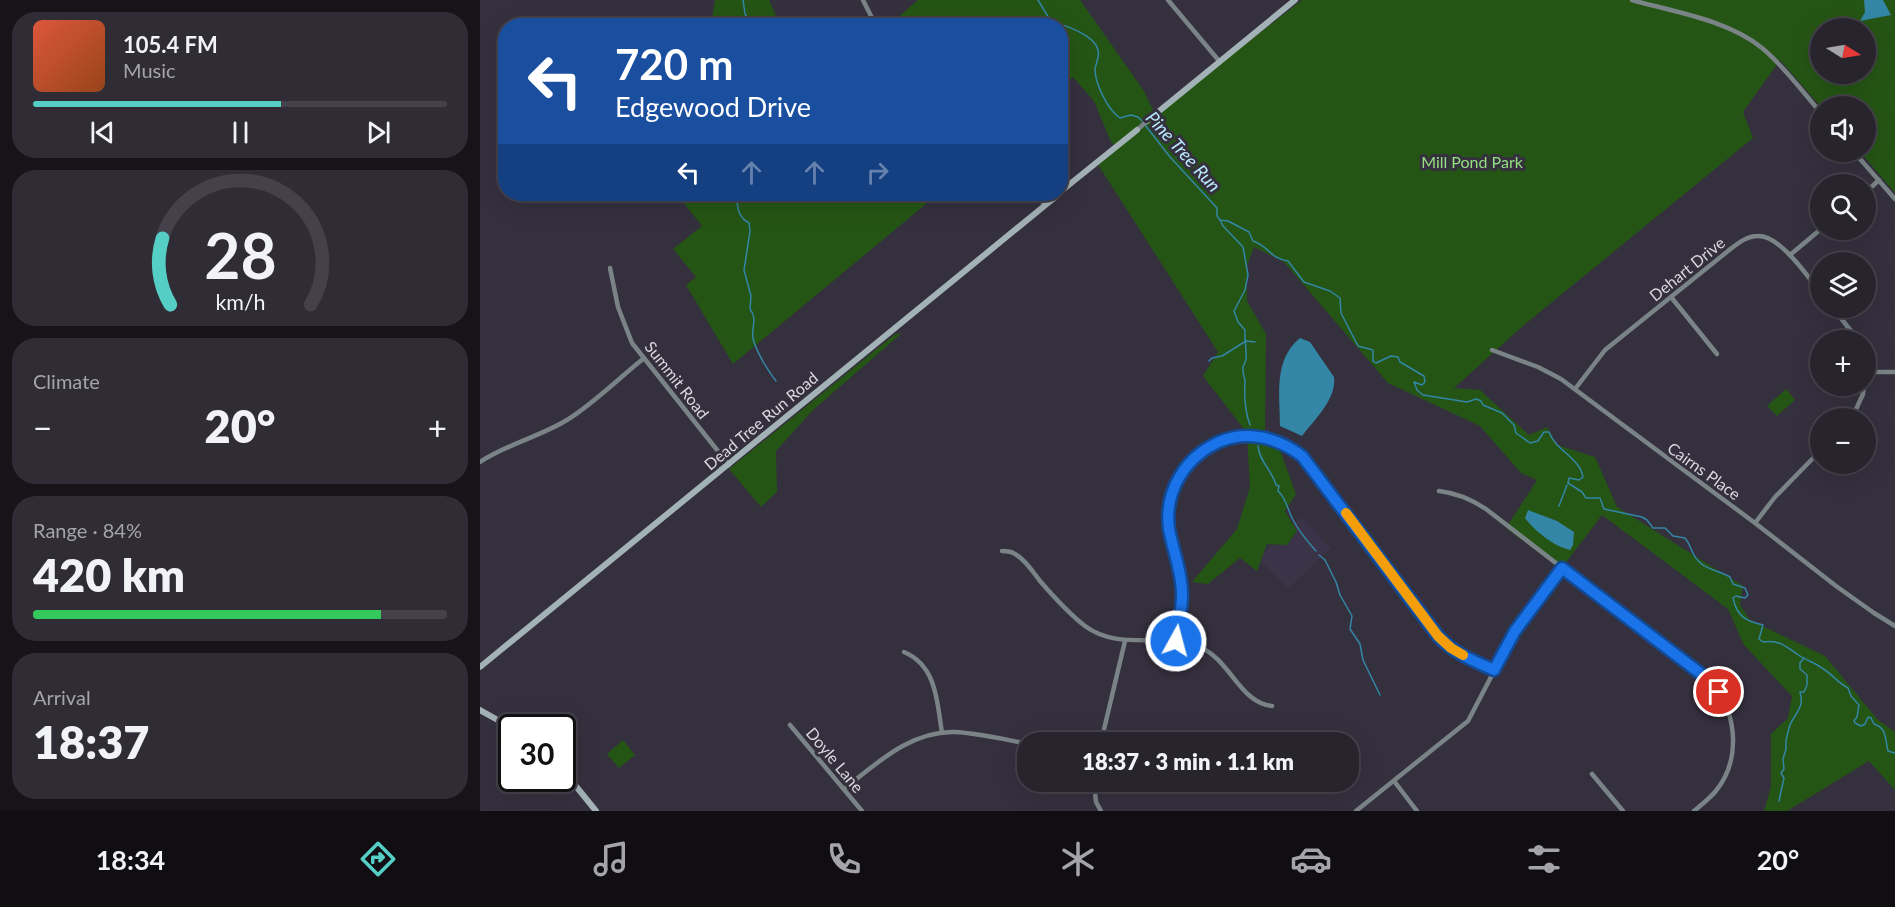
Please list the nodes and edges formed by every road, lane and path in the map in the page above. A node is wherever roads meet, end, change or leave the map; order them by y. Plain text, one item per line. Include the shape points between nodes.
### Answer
1 (863, 0) edge
2 (1168, 0) edge
3 (1295, 0) edge
4 (1632, 0) edge
5 (872, 18) edge
6 (1220, 62) junction
7 (1810, 101) edge
8 (1147, 121) joint
9 (1137, 130) joint
10 (1863, 162) edge
11 (1879, 180) junction
12 (1876, 183) edge
13 (1068, 186) edge
14 (1895, 199) edge
15 (1042, 201) edge
16 (1050, 201) edge
17 (1045, 205) junction
18 (1810, 238) edge
19 (1790, 255) junction
20 (610, 268) dead end
21 (1810, 280) edge
22 (1671, 297) junction
23 (1841, 318) edge
24 (1850, 330) edge
25 (1492, 350) dead end
26 (1717, 354) dead end
27 (643, 358) junction
28 (1876, 372) edge
29 (1895, 372) edge
30 (1575, 389) junction
31 (1810, 461) edge
32 (480, 462) edge
33 (729, 465) junction
34 (1439, 491) dead end
35 (1755, 523) junction
36 (1002, 551) dead end
37 (1562, 568) junction
38 (1895, 626) edge
39 (1125, 641) junction
40 (1176, 641) junction
41 (904, 652) dead end
42 (480, 668) edge
43 (1494, 670) junction
44 (1272, 706) dead end
45 (480, 710) edge
46 (498, 720) edge
47 (790, 725) dead end
48 (1103, 732) edge
49 (942, 733) junction
50 (1017, 742) edge
51 (1592, 774) dead end
52 (1394, 781) junction
53 (576, 786) edge
54 (844, 789) junction
55 (1095, 792) edge
56 (596, 811) edge
57 (862, 811) edge
58 (1101, 811) edge
59 (1356, 811) edge
60 (1417, 811) edge
61 (1623, 811) edge
62 (1694, 811) edge

1 - 5 street
2 - 6 street
3 - 6 street, Dead Tree Run Road
4 - 7 street via 1742,34 1769,54
6 - 8 street, Dead Tree Run Road
8 - 9 street, Dead Tree Run Road
9 - 13 street, Dead Tree Run Road
10 - 11 street
11 - 12 street
11 - 14 street
15 - 17 street
16 - 17 street, Dead Tree Run Road
17 - 33 street, Dead Tree Run Road
18 - 19 street
19 - 21 street, Dehart Drive
19 - 22 street, Dehart Drive via 1762,236 1746,238
20 - 27 street, Summit Road via 627,332
22 - 26 street
22 - 30 street, Dehart Drive via 1605,350
23 - 24 street
25 - 30 street, Cairns Place via 1546,370
27 - 32 street via 569,418
27 - 33 street, Summit Road
28 - 29 street
30 - 35 street, Cairns Place
31 - 35 street
33 - 42 street, Dead Tree Run Road
34 - 37 street via 1473,500
35 - 38 street, Cairns Place
36 - 39 street via 1020,556 1050,593 1085,626
37 - 43 street via 1515,631
37 - 62 street via 1709,680 1724,698 1733,734 1732,753 1715,792
39 - 40 street
39 - 48 street
40 - 43 street via 1182,594 1169,527 1175,486 1189,462 1202,450 1230,438 1249,436 1278,441 1302,456 1443,642
40 - 44 street via 1210,653 1252,699
41 - 49 street via 919,662 932,680
43 - 52 street via 1468,721
45 - 46 street
47 - 54 street, Doyle Lane
49 - 50 street
49 - 54 street via 899,748
51 - 61 street
52 - 59 street
52 - 60 street
53 - 56 street
54 - 57 street, Doyle Lane
55 - 58 street

